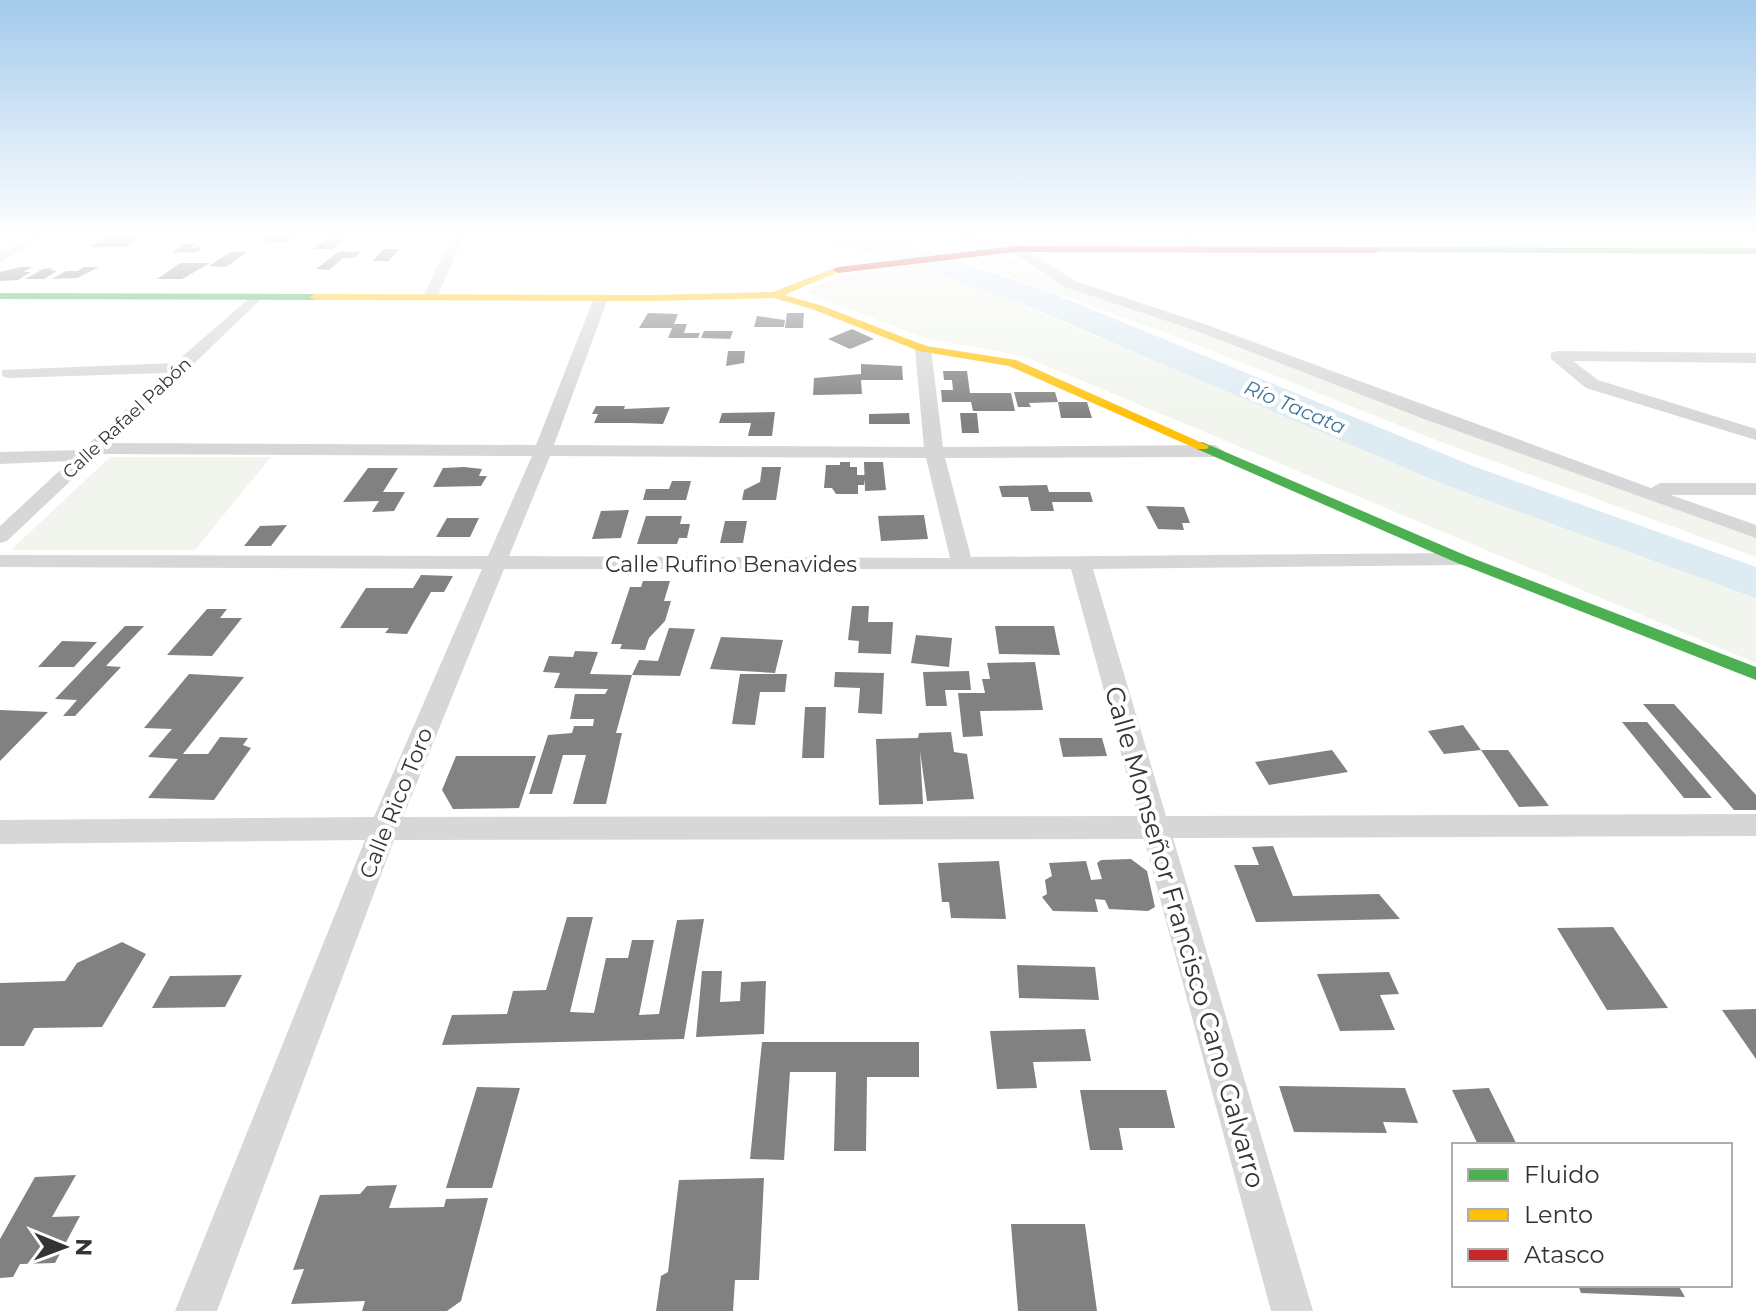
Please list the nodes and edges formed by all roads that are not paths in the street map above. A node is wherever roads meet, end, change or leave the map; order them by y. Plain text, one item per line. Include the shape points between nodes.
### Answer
1 (150, 297) edge
2 (398, 297) edge
3 (461, 297) edge
4 (648, 297) edge
5 (782, 297) edge
6 (1110, 297) edge
7 (254, 298) junction
8 (601, 298) junction
9 (923, 349) junction
10 (1756, 358) edge
11 (180, 368) junction
12 (8, 373) dead end
13 (1756, 435) edge
14 (543, 451) junction
15 (1215, 451) junction
16 (92, 452) junction
17 (934, 453) junction
18 (0, 458) edge
19 (1642, 489) junction
20 (1756, 489) edge
21 (1756, 532) edge
22 (0, 537) edge
23 (1461, 559) junction
24 (0, 561) edge
25 (1080, 562) junction
26 (496, 564) junction
27 (962, 564) junction
28 (1756, 674) edge
29 (1756, 825) edge
30 (384, 828) junction
31 (1153, 829) junction
32 (0, 832) edge
33 (196, 1311) edge
34 (1292, 1311) edge

1 - 7 street
2 - 7 street
3 - 8 street
4 - 8 street
5 - 9 street
6 - 19 street
7 - 11 street, Calle Rafael Pabón
8 - 14 street, Calle Rico Toro
9 - 15 street via 1012,363
9 - 17 street
10 - 13 street via 1557,356 1592,384
11 - 12 street
11 - 16 street, Calle Rafael Pabón
14 - 16 street
14 - 17 street
14 - 26 street, Calle Rico Toro
15 - 17 street
15 - 23 street
16 - 18 street
16 - 22 street, Calle Rafael Pabón
17 - 27 street
19 - 20 street
19 - 21 street
23 - 25 street, Calle Rufino Benavides
23 - 28 street
24 - 26 street, Calle Rufino Benavides
25 - 27 street, Calle Rufino Benavides
25 - 31 street, Calle Monseñor Francisco Cano Galvarro
26 - 27 street, Calle Rufino Benavides
26 - 30 street, Calle Rico Toro
29 - 31 street
30 - 31 street
30 - 32 street
30 - 33 street, Calle Rico Toro
31 - 34 street, Calle Monseñor Francisco Cano Galvarro

